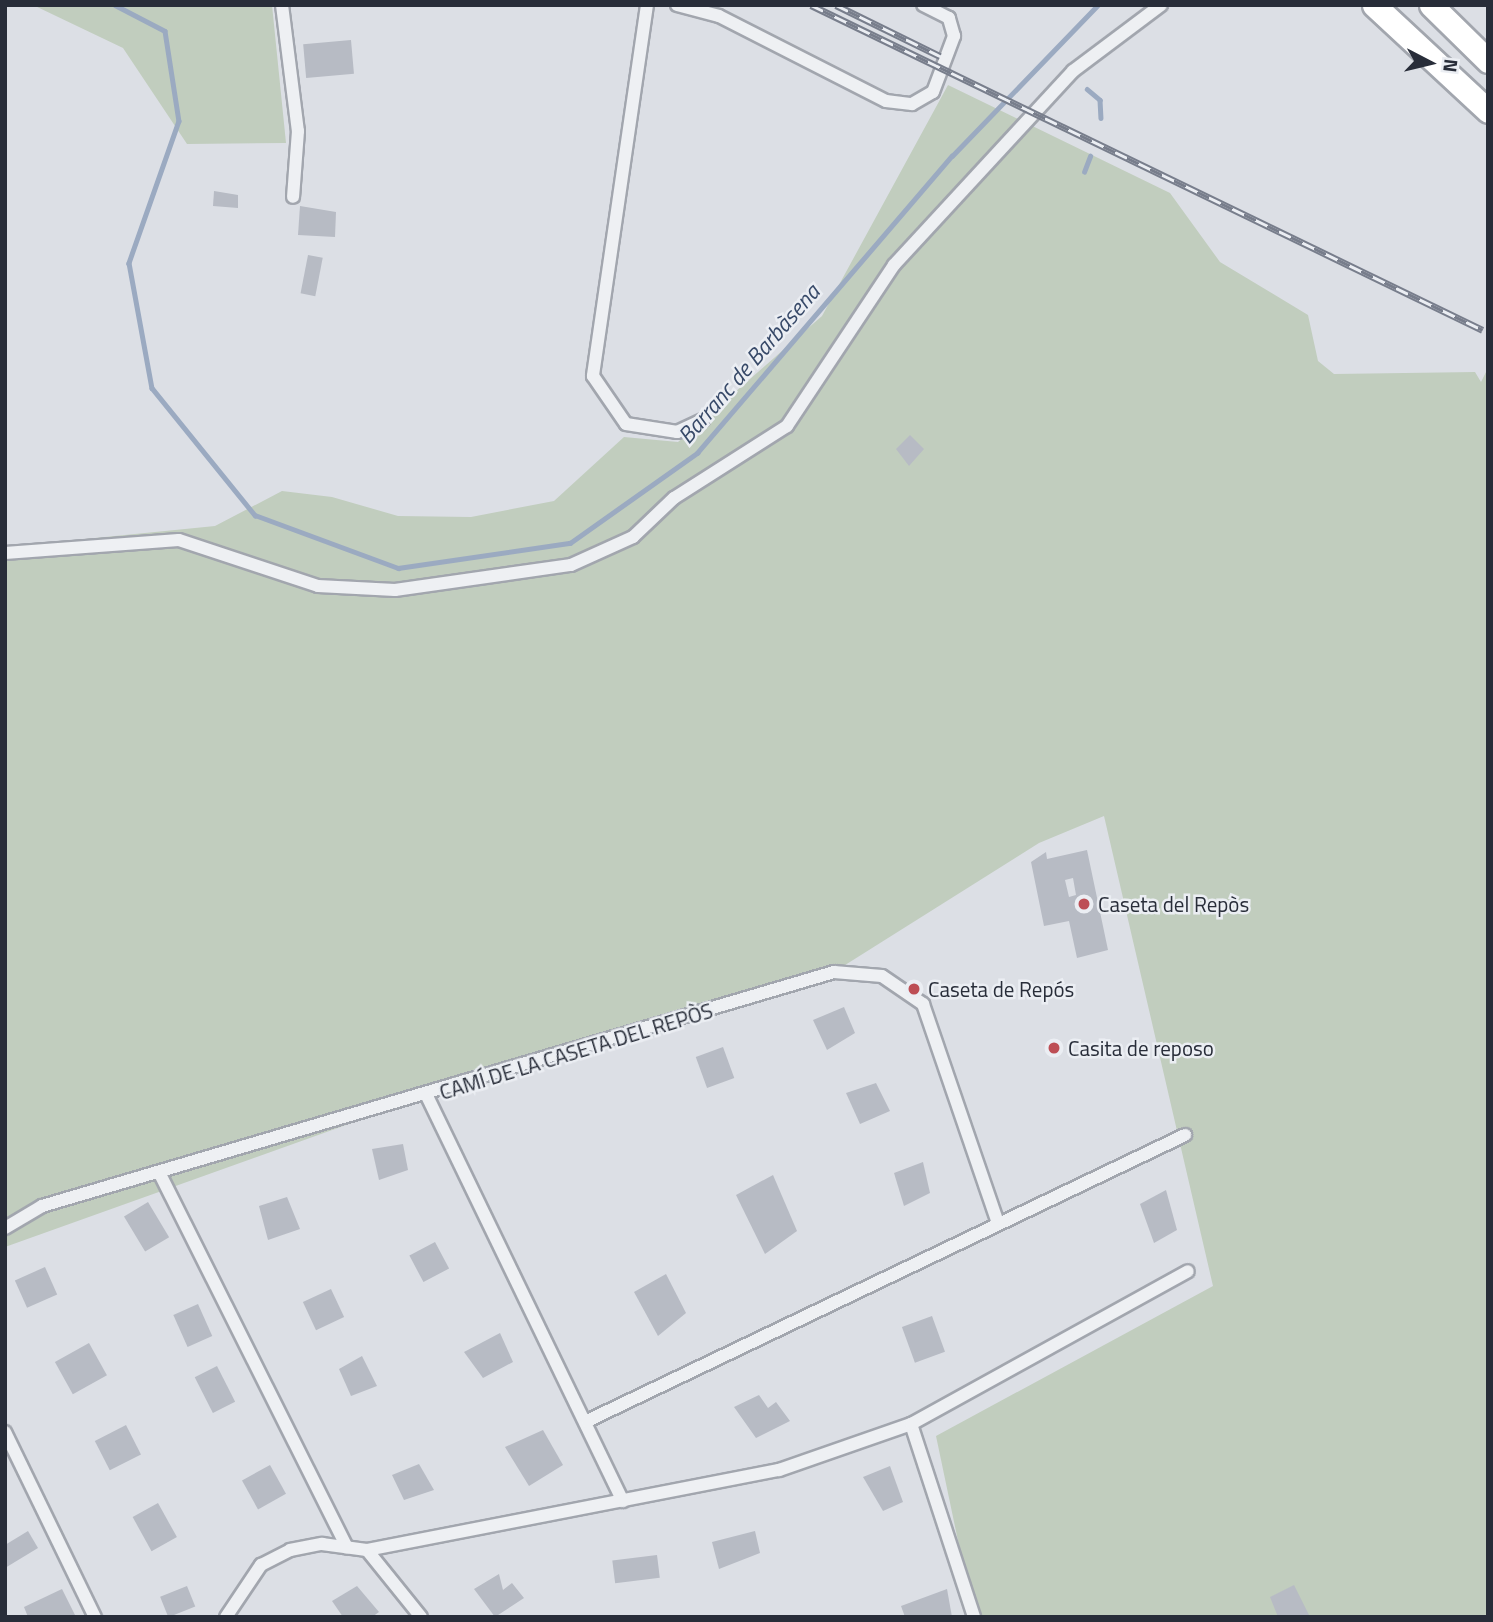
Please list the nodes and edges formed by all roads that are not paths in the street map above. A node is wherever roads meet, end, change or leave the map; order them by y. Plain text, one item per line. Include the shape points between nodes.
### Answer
1 (282, 5) edge
2 (647, 5) edge
3 (677, 5) edge
4 (923, 5) edge
5 (1161, 5) edge
6 (1374, 5) edge
7 (1431, 5) edge
8 (1488, 61) edge
9 (1488, 111) edge
10 (293, 197) dead end
11 (703, 420) dead end
12 (5, 553) edge
13 (427, 1096) junction
14 (1185, 1135) dead end
15 (159, 1172) junction
16 (998, 1223) junction
17 (5, 1228) edge
18 (1188, 1271) dead end
19 (587, 1421) junction
20 (911, 1424) junction
21 (5, 1432) edge
22 (623, 1501) junction
23 (347, 1548) junction
24 (367, 1550) junction
25 (94, 1617) edge
26 (226, 1617) edge
27 (421, 1617) edge
28 (974, 1617) edge

1 - 10 street via 298,131
2 - 11 street via 593,376 626,424 677,432
3 - 4 street via 719,16 886,101 912,104 933,92 954,36 949,18
5 - 12 street via 1073,71 894,265 787,426 674,498 633,537 571,565 395,590 318,586 179,540
6 - 9 highway
7 - 8 highway
13 - 15 street, CAMÍ DE LA CASETA DEL REPÒS
13 - 16 street, CAMÍ DE LA CASETA DEL REPÒS via 834,972 882,976 923,1004
13 - 19 street
14 - 16 street
15 - 17 street, CAMÍ DE LA CASETA DEL REPÒS via 42,1206
15 - 23 street
16 - 19 street
18 - 20 street
19 - 22 street
20 - 22 street via 779,1470
20 - 28 street
21 - 25 street
22 - 24 street
23 - 24 street
23 - 26 street via 322,1544 290,1550 261,1565
24 - 27 street

